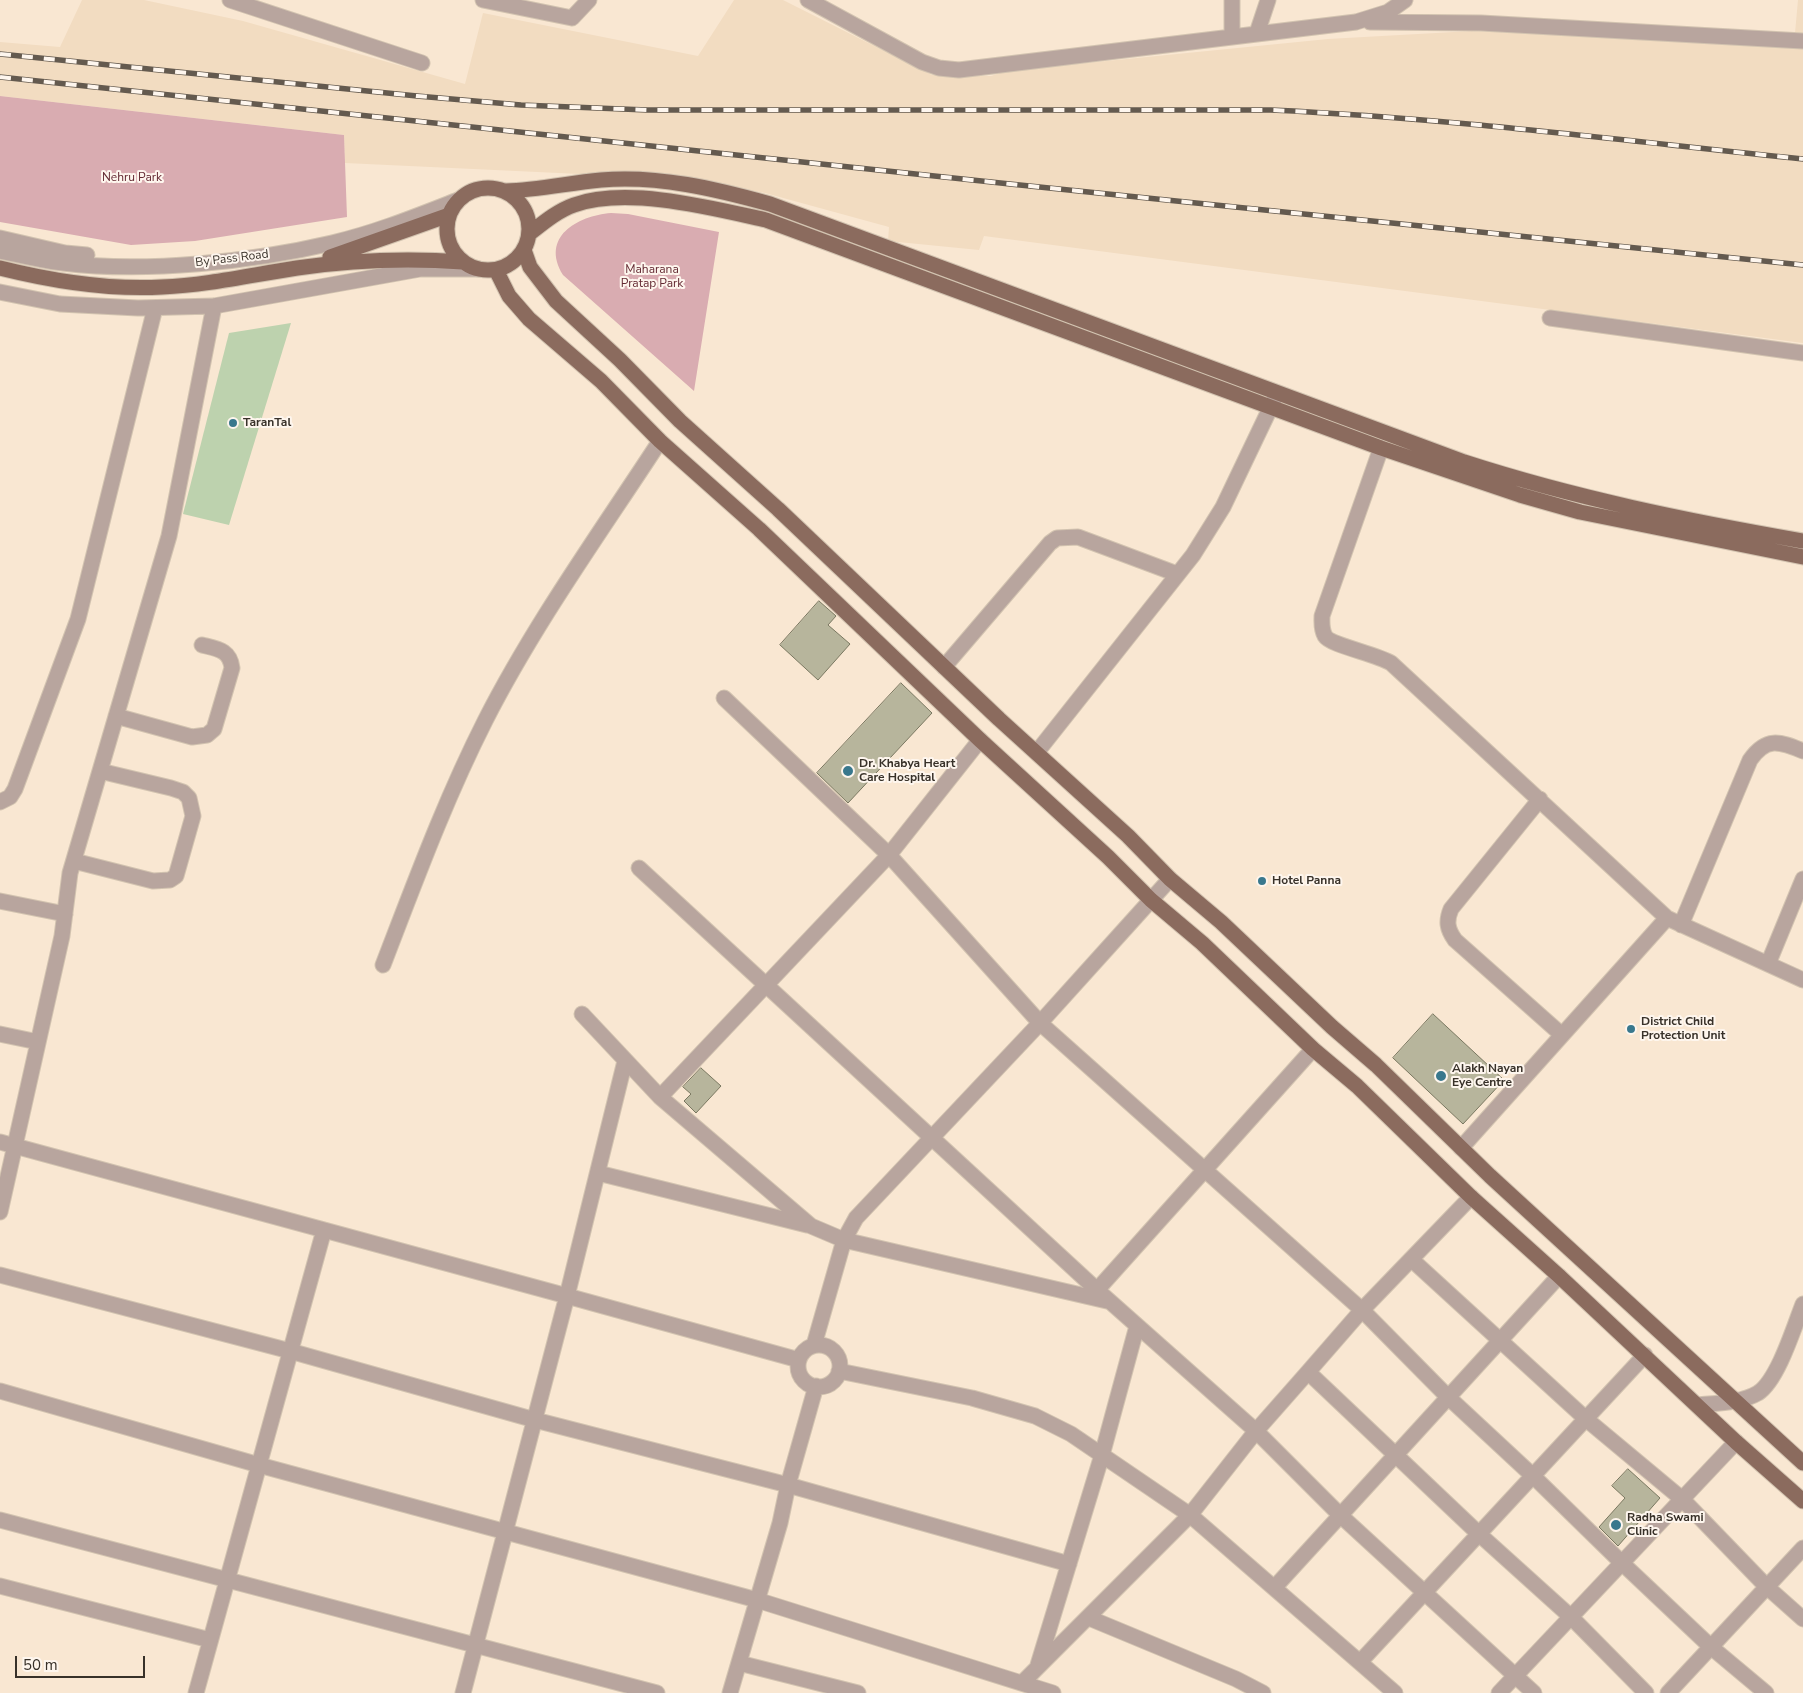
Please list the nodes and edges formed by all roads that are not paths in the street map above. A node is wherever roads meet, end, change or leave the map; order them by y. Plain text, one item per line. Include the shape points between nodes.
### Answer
1 (230, 0) edge
2 (483, 0) edge
3 (589, 0) edge
4 (808, 0) edge
5 (1232, 0) edge
6 (1268, 0) edge
7 (1405, 0) edge
8 (1356, 22) junction
9 (1257, 33) junction
10 (1232, 36) junction
11 (1803, 41) edge
12 (422, 63) dead end
13 (506, 191) junction
14 (458, 200) junction
15 (449, 215) junction
16 (529, 234) junction
17 (0, 238) edge
18 (0, 250) edge
19 (524, 250) junction
20 (463, 262) junction
21 (209, 263) junction
22 (0, 268) edge
23 (295, 268) junction
24 (478, 269) junction
25 (496, 270) junction
26 (0, 292) edge
27 (214, 306) junction
28 (156, 308) junction
29 (1550, 318) dead end
30 (1803, 353) edge
31 (1274, 399) junction
32 (660, 441) junction
33 (1381, 448) junction
34 (1803, 541) edge
35 (1803, 557) edge
36 (1177, 574) junction
37 (202, 645) dead end
38 (944, 667) junction
39 (724, 698) dead end
40 (116, 716) junction
41 (980, 740) junction
42 (1803, 751) edge
43 (1037, 752) junction
44 (100, 771) junction
45 (1540, 800) junction
46 (0, 802) edge
47 (889, 855) junction
48 (74, 861) junction
49 (639, 868) dead end
50 (1170, 879) junction
51 (1803, 879) edge
52 (1151, 900) junction
53 (0, 901) edge
54 (65, 914) junction
55 (1667, 918) junction
56 (1682, 925) junction
57 (1768, 964) junction
58 (383, 965) dead end
59 (1803, 980) edge
60 (765, 986) junction
61 (582, 1014) dead end
62 (1040, 1023) junction
63 (0, 1034) edge
64 (1562, 1035) junction
65 (38, 1042) junction
66 (1313, 1049) junction
67 (625, 1061) junction
68 (660, 1097) junction
69 (933, 1138) junction
70 (0, 1142) edge
71 (15, 1145) junction
72 (1461, 1148) junction
73 (1204, 1168) junction
74 (598, 1173) junction
75 (1471, 1197) junction
76 (0, 1212) edge
77 (811, 1226) junction
78 (324, 1230) junction
79 (844, 1240) junction
80 (1412, 1259) junction
81 (0, 1275) edge
82 (1559, 1276) junction
83 (1096, 1290) junction
84 (567, 1296) junction
85 (1110, 1302) junction
86 (1803, 1304) edge
87 (1362, 1310) junction
88 (1137, 1326) junction
89 (1500, 1340) junction
90 (814, 1345) junction
91 (290, 1351) junction
92 (1644, 1355) junction
93 (799, 1360) junction
94 (839, 1371) junction
95 (1308, 1372) junction
96 (816, 1386) junction
97 (0, 1391) edge
98 (1448, 1397) junction
99 (1734, 1400) junction
100 (1698, 1405) junction
101 (1586, 1419) junction
102 (535, 1420) junction
103 (1256, 1431) junction
104 (1736, 1442) junction
105 (1396, 1454) junction
106 (1102, 1455) junction
107 (1803, 1463) edge
108 (259, 1465) junction
109 (1533, 1476) junction
110 (788, 1484) junction
111 (1682, 1499) junction
112 (1803, 1501) edge
113 (1190, 1515) junction
114 (1340, 1515) junction
115 (0, 1520) edge
116 (505, 1533) junction
117 (1479, 1534) junction
118 (1803, 1548) edge
119 (1622, 1563) junction
120 (1069, 1564) junction
121 (227, 1579) junction
122 (0, 1586) edge
123 (1767, 1587) junction
124 (1274, 1588) junction
125 (1425, 1592) junction
126 (757, 1600) junction
127 (1571, 1617) junction
128 (1089, 1618) junction
129 (1803, 1620) edge
130 (210, 1640) junction
131 (476, 1646) junction
132 (1711, 1646) junction
133 (1360, 1662) junction
134 (739, 1663) junction
135 (1037, 1668) junction
136 (1515, 1676) junction
137 (1023, 1682) junction
138 (199, 1692) edge
139 (463, 1693) edge
140 (656, 1693) edge
141 (730, 1693) edge
142 (858, 1693) edge
143 (1053, 1693) edge
144 (1263, 1693) edge
145 (1395, 1693) edge
146 (1499, 1693) edge
147 (1534, 1693) edge
148 (1646, 1693) edge
149 (1668, 1693) edge
150 (1766, 1693) edge

1 - 12 street
2 - 3 street via 572,18
4 - 10 street via 922,62 939,68 967,69
5 - 10 street
6 - 9 street
7 - 8 street via 1388,12
8 - 9 street
8 - 11 street via 1481,23
9 - 10 street
13 - 14 main road via 489,187 472,191
13 - 16 main road via 520,202 528,217
13 - 31 main road via 602,180 681,184 733,194 779,207
14 - 15 main road
14 - 21 street, By Pass Road via 333,243
15 - 20 main road via 447,232 452,249
15 - 23 main road
16 - 19 main road
16 - 31 main road via 566,209 600,198 676,202 766,220
17 - 21 street via 65,253
18 - 21 street, By Pass Road via 63,263 132,266
19 - 25 main road via 512,263
19 - 38 main road via 530,266 556,301
20 - 23 main road via 371,259
20 - 24 main road
22 - 23 main road via 63,281 160,288 207,284
24 - 25 main road
24 - 27 street via 420,269
25 - 32 main road via 509,296 529,319 601,381
26 - 28 street via 60,304
27 - 28 street
27 - 40 street via 169,536
28 - 46 street via 78,619 15,789 10,797
29 - 30 street
31 - 33 main road
31 - 34 main road via 1524,482 1677,518
31 - 36 street via 1223,507
32 - 41 main road via 759,529
32 - 58 street via 548,611 486,718 446,800
33 - 35 main road via 1580,512
33 - 45 street via 1322,616 1324,635 1336,644 1380,656 1391,663
36 - 38 street via 1078,537 1057,538
36 - 43 street
37 - 40 street via 227,653 232,668 214,729 208,735 192,737
38 - 43 main road
39 - 47 street
40 - 44 street
41 - 47 street
41 - 52 main road
42 - 56 street via 1774,742 1757,750 1750,760
43 - 50 main road
44 - 48 street
44 - 48 street via 170,788 190,798 193,816 176,876 170,880 154,881
45 - 55 street
45 - 64 street via 1451,908 1447,918 1455,940
47 - 60 street
47 - 62 street
48 - 54 street
49 - 60 street
50 - 52 street
50 - 72 main road via 1376,1065
51 - 57 street
52 - 62 street
52 - 66 main road via 1202,943
53 - 54 street
54 - 65 street
55 - 56 street
55 - 64 street
56 - 57 street
57 - 59 street
60 - 68 street
60 - 69 street
61 - 67 street
62 - 69 street
62 - 73 street
63 - 65 street
64 - 72 street
65 - 71 street
66 - 73 street
66 - 75 main road via 1357,1086
67 - 68 street
67 - 74 street
68 - 77 street
69 - 79 street via 856,1218
69 - 83 street
70 - 71 street
71 - 76 street
71 - 78 street
72 - 99 main road
73 - 83 street
73 - 87 street
74 - 77 street
74 - 84 street
75 - 80 street
75 - 82 main road
77 - 79 street
78 - 84 street
78 - 91 street
79 - 85 street
79 - 90 street
80 - 87 street
80 - 89 street
81 - 91 street
82 - 89 street
82 - 92 main road
83 - 85 street
84 - 93 street
84 - 102 street
85 - 88 street
86 - 99 street via 1765,1388
87 - 95 street
87 - 98 street
88 - 103 street
88 - 106 street
89 - 98 street
89 - 101 street
90 - 93 street via 807,1348
90 - 94 street via 834,1351
91 - 102 street
91 - 108 street
92 - 100 main road
92 - 101 street
93 - 96 street via 798,1367 804,1380
94 - 96 street via 830,1383
94 - 106 street via 972,1398 1035,1416 1071,1434
95 - 103 street
95 - 105 street
96 - 110 street
97 - 108 street
98 - 105 street
98 - 109 street
99 - 100 street
99 - 107 main road
100 - 104 main road
101 - 109 street
101 - 111 street
102 - 110 street
102 - 116 street
103 - 113 street
103 - 114 street
104 - 111 street
104 - 112 main road
105 - 114 street
105 - 117 street
106 - 113 street
106 - 120 street
108 - 116 street
108 - 121 street
109 - 117 street
109 - 119 street
110 - 120 street
110 - 126 street
111 - 119 street
111 - 123 street
113 - 124 street
113 - 128 street
114 - 124 street
114 - 125 street
115 - 121 street
116 - 126 street
116 - 131 street
117 - 125 street
117 - 127 street
118 - 123 street
119 - 127 street
119 - 132 street
120 - 135 street
121 - 130 street
121 - 131 street
122 - 130 street
123 - 129 street
123 - 132 street
124 - 133 street
125 - 133 street
125 - 136 street
126 - 134 street
126 - 137 street
127 - 136 street
127 - 148 street
128 - 135 street
128 - 144 street
130 - 138 street
131 - 139 street
131 - 140 street
132 - 149 street
132 - 150 street
133 - 145 street
134 - 141 street
134 - 142 street
135 - 137 street
136 - 146 street
136 - 147 street
137 - 143 street

